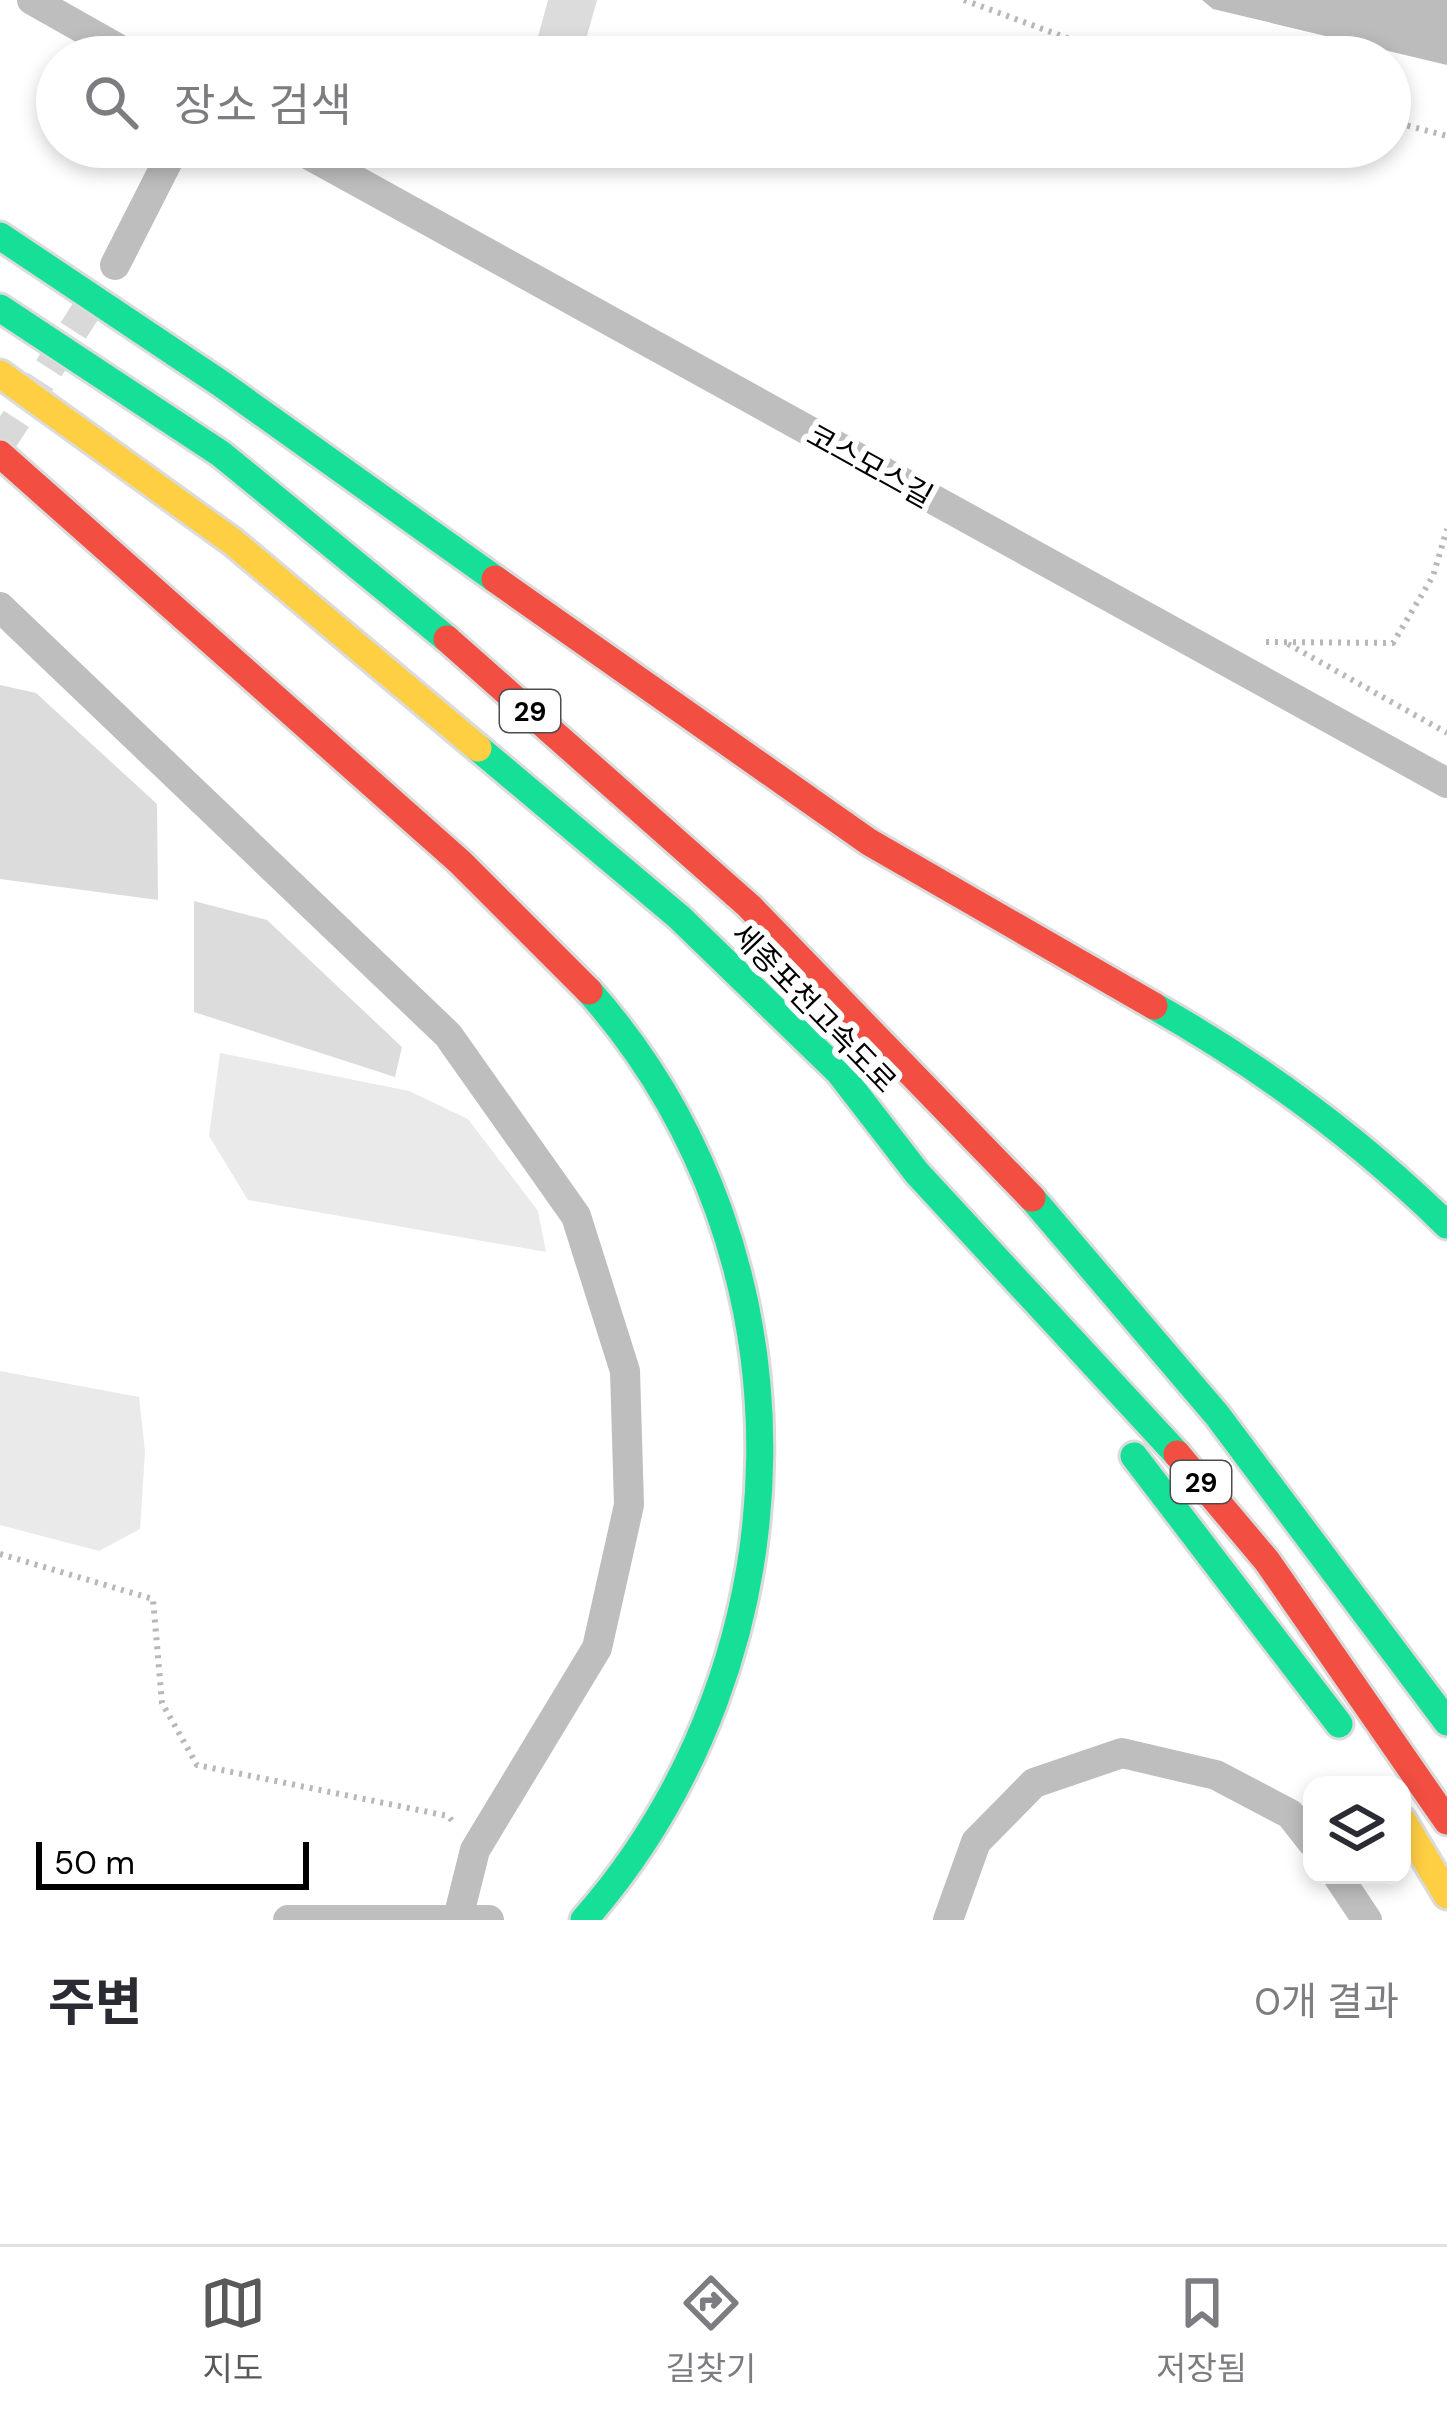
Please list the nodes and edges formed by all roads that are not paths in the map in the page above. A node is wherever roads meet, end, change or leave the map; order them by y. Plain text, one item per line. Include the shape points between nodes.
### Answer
1 (32, 0) edge
2 (96, 36) edge
3 (164, 168) edge
4 (333, 168) edge
5 (0, 236) edge
6 (115, 266) tunnel mouth
7 (0, 308) edge
8 (0, 374) edge
9 (0, 454) edge
10 (0, 607) edge
11 (1447, 783) edge
12 (917, 1173) junction
13 (1011, 1174) junction
14 (1447, 1226) edge
15 (1257, 1419) dead end
16 (1447, 1722) edge
17 (1362, 1754) dead end
18 (1447, 1820) edge
19 (1303, 1831) edge
20 (1411, 1835) edge
21 (1343, 1884) edge
22 (1447, 1894) edge
23 (474, 1919) edge
24 (288, 1920) edge
25 (584, 1920) edge
26 (948, 1920) edge
27 (1367, 1920) edge

1 - 2 street
3 - 6 street
4 - 11 street, 코스모스길
5 - 14 highway via 207,372 771,778 1268,1076 1376,1154
7 - 13 highway, 세종포천고속도로 / 29 via 221,454 479,665 749,906
8 - 12 highway, 세종포천고속도로 / 29 via 233,542 680,917 838,1072
9 - 25 highway via 562,963 634,1046 702,1168 727,1231 758,1366 757,1549 729,1672 701,1744 667,1810
10 - 23 street via 448,1035 576,1216 625,1371 629,1505 597,1648 475,1850
12 - 17 highway
12 - 18 highway, 세종포천고속도로 / 29 via 1169,1444 1267,1562
13 - 15 highway
13 - 16 highway, 세종포천고속도로 / 29 via 1217,1415
19 - 26 street via 1290,1814 1216,1774 1122,1754 1034,1784 976,1842
20 - 22 highway
21 - 27 street
23 - 24 street

